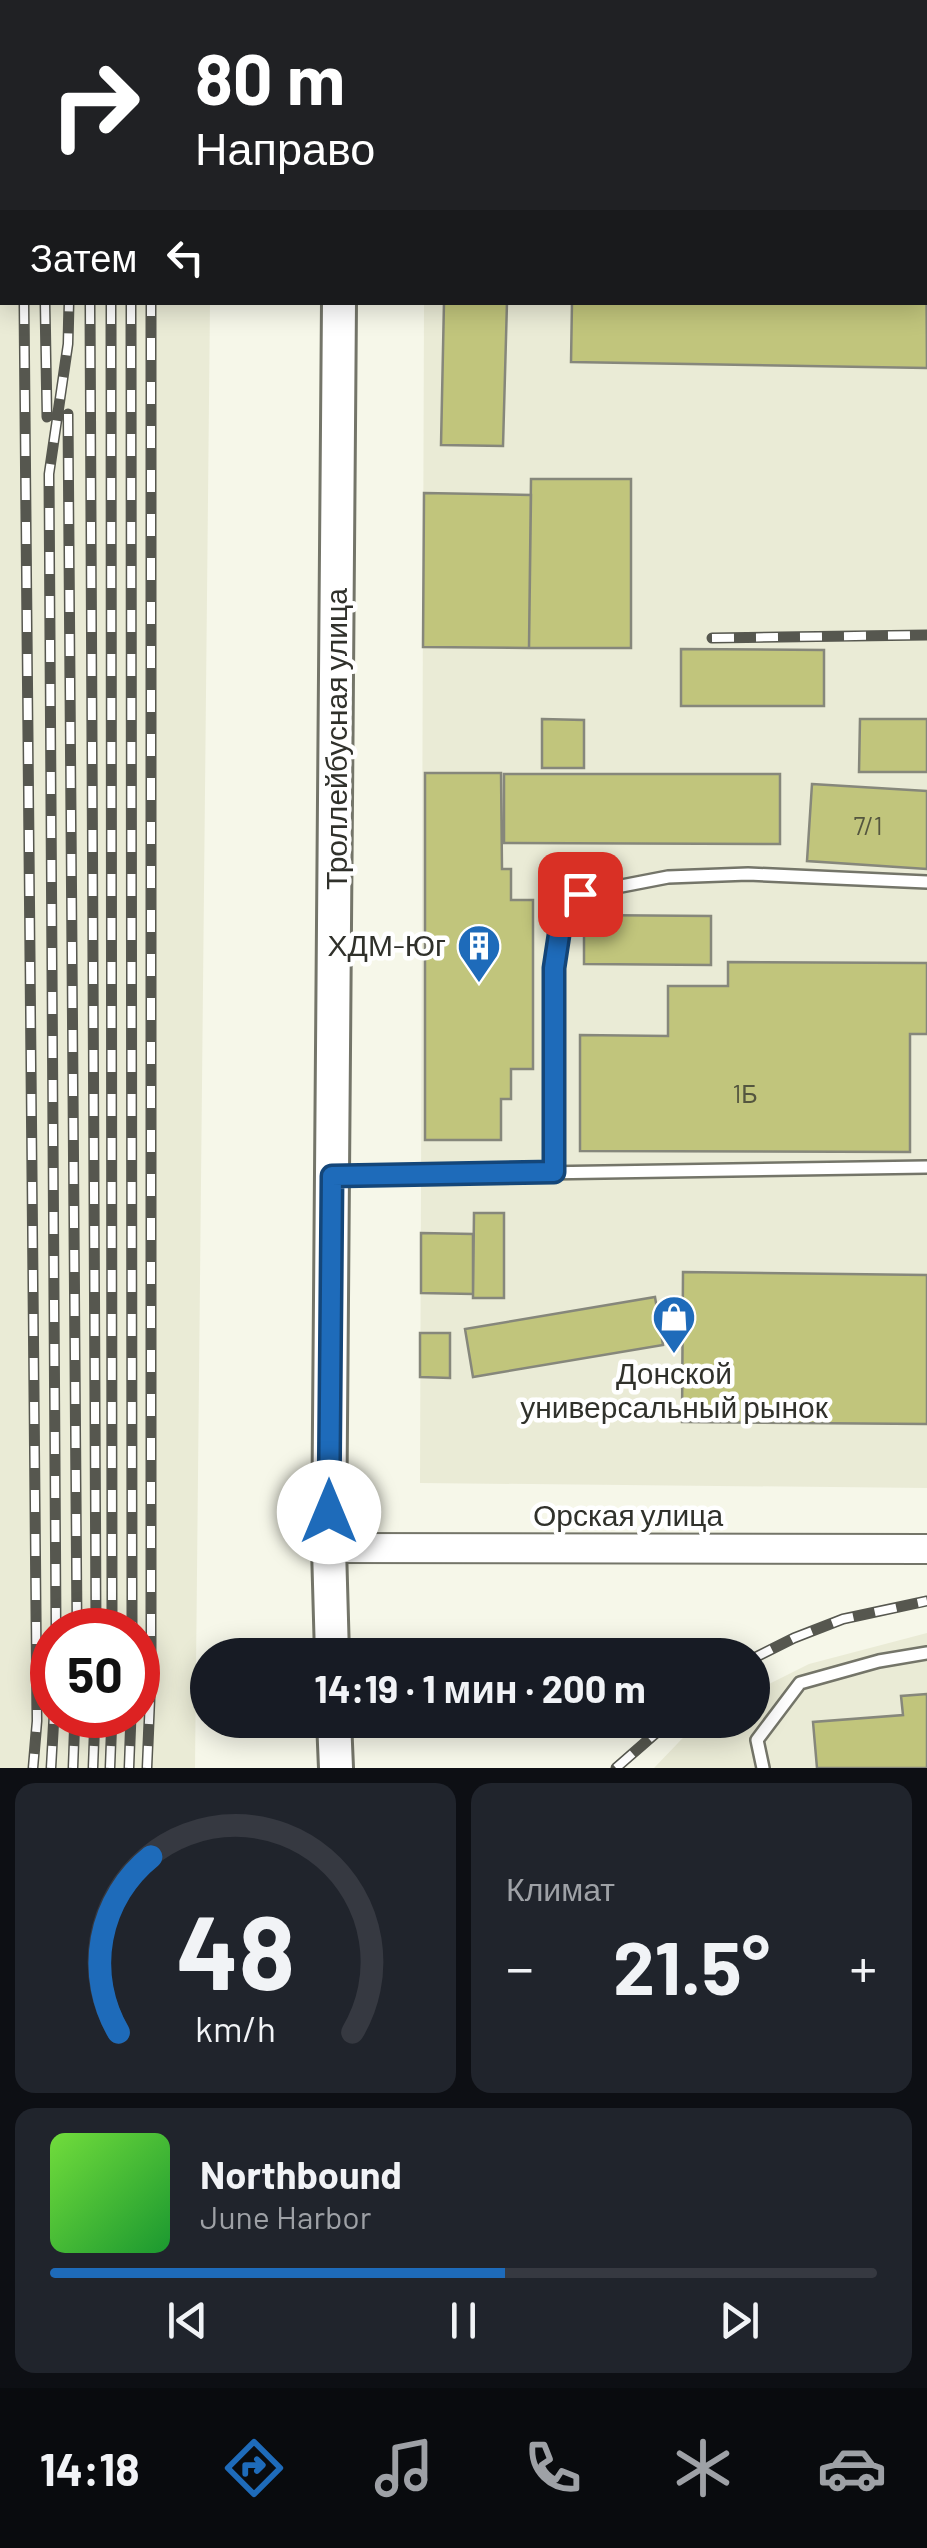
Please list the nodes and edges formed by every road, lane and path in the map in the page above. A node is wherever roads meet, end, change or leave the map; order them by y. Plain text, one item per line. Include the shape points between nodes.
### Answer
1 (338, 305) edge
2 (927, 882) edge
3 (927, 1167) edge
4 (554, 1172) junction
5 (332, 1176) junction
6 (329, 1548) junction
7 (927, 1548) edge
8 (332, 1638) edge
9 (927, 1654) edge
10 (335, 1738) edge
11 (336, 1768) edge
12 (763, 1768) edge

1 - 5 main road, Троллейбусная улица
2 - 4 lane via 748,874 668,877 580,894 562,915 554,968
3 - 4 lane
4 - 5 lane
5 - 6 main road, Троллейбусная улица
6 - 7 street, Орская улица
6 - 8 main road, Троллейбусная улица
9 - 12 lane via 800,1683 757,1740
10 - 11 main road

